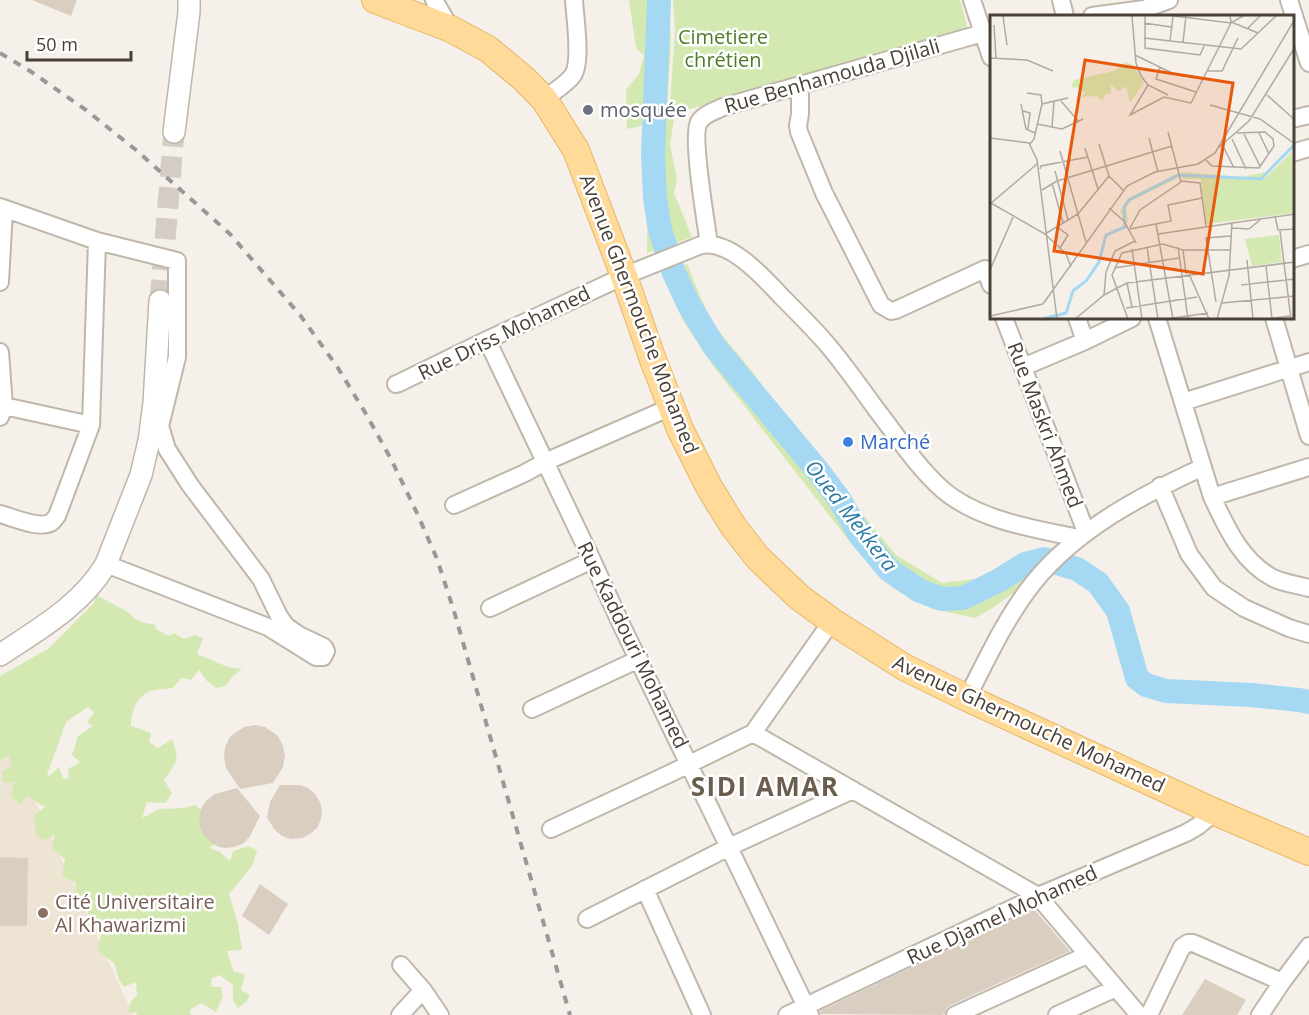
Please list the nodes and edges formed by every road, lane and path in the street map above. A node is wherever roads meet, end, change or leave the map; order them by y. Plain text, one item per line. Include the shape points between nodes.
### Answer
1 (189, 0) edge
2 (375, 0) edge
3 (434, 0) edge
4 (574, 0) edge
5 (972, 0) edge
6 (1061, 0) edge
7 (1169, 0) edge
8 (1289, 0) edge
9 (1144, 8) edge
10 (1065, 15) edge
11 (1098, 15) edge
12 (1294, 15) edge
13 (1294, 16) edge
14 (451, 29) junction
15 (983, 33) junction
16 (990, 54) edge
17 (1309, 63) edge
18 (800, 85) junction
19 (544, 99) junction
20 (1309, 115) edge
21 (1294, 120) edge
22 (174, 132) tunnel mouth
23 (1309, 148) edge
24 (1294, 153) edge
25 (2, 208) edge
26 (97, 241) junction
27 (705, 244) junction
28 (1309, 254) edge
29 (1294, 259) edge
30 (634, 272) junction
31 (0, 282) edge
32 (990, 282) edge
33 (160, 301) tunnel mouth
34 (1005, 320) edge
35 (1078, 320) edge
36 (1128, 320) edge
37 (1158, 320) edge
38 (1275, 320) edge
39 (487, 340) junction
40 (1085, 341) junction
41 (0, 352) edge
42 (1309, 362) edge
43 (1023, 367) junction
44 (1290, 368) junction
45 (396, 384) dead end
46 (1183, 402) junction
47 (671, 407) junction
48 (2, 412) edge
49 (91, 425) junction
50 (1309, 436) edge
51 (545, 462) junction
52 (1203, 467) junction
53 (1309, 467) edge
54 (1160, 486) junction
55 (1212, 497) junction
56 (454, 505) dead end
57 (0, 514) edge
58 (1077, 539) junction
59 (592, 560) junction
60 (106, 564) junction
61 (1309, 588) edge
62 (490, 608) dead end
63 (832, 621) junction
64 (1309, 634) edge
65 (0, 655) edge
66 (639, 659) junction
67 (967, 698) junction
68 (532, 709) dead end
69 (753, 733) junction
70 (690, 764) junction
71 (854, 790) junction
72 (1215, 812) junction
73 (551, 829) dead end
74 (729, 847) junction
75 (1309, 852) edge
76 (645, 889) junction
77 (1038, 896) junction
78 (586, 919) dead end
79 (1309, 946) edge
80 (1088, 955) junction
81 (401, 966) dead end
82 (1282, 982) junction
83 (1116, 988) junction
84 (423, 990) junction
85 (808, 1011) edge
86 (400, 1015) edge
87 (440, 1015) edge
88 (702, 1015) edge
89 (787, 1015) edge
90 (955, 1015) edge
91 (1057, 1015) edge
92 (1139, 1015) edge
93 (1149, 1015) edge
94 (1260, 1015) edge

1 - 22 street
2 - 14 main road, Avenue Ghermouche Mohamed
3 - 14 street
4 - 19 street via 576,69 572,78
5 - 15 street
6 - 10 street
7 - 9 street
8 - 12 street
9 - 11 street
13 - 17 street
14 - 19 main road, Avenue Ghermouche Mohamed via 488,50
15 - 16 street
15 - 18 street, Rue Benhamouda Djilali
18 - 27 street, Rue Benhamouda Djilali via 723,107 704,116 698,124
18 - 32 street via 799,132 824,193 881,305 896,310 985,269
19 - 30 main road, Avenue Ghermouche Mohamed via 576,150
20 - 21 street
23 - 24 street
25 - 26 street
25 - 31 street
26 - 49 street
26 - 60 street via 177,261 177,357 160,426 167,449 190,485 261,579 279,627
27 - 30 street, Rue Driss Mohamed
27 - 58 street via 733,253 761,275 827,344 919,465 943,490 968,507 994,517
28 - 29 street
30 - 39 street, Rue Driss Mohamed
30 - 47 main road, Avenue Ghermouche Mohamed via 653,360
33 - 60 street via 149,441 141,475
34 - 43 street, Rue Maskri Ahmed
35 - 40 street
36 - 40 street
37 - 46 street
38 - 44 street
39 - 45 street, Rue Driss Mohamed
39 - 51 street, Rue Kaddouri Mohamed
40 - 43 street
41 - 48 street
42 - 44 street
43 - 58 street, Rue Maskri Ahmed
44 - 46 street
44 - 50 street
46 - 52 street
47 - 51 street
47 - 63 main road, Avenue Ghermouche Mohamed via 709,487 733,526 758,558 799,597
48 - 49 street
49 - 57 street via 52,522 37,525
51 - 56 street
51 - 59 street, Rue Kaddouri Mohamed
52 - 54 street
52 - 55 street
53 - 55 street
54 - 58 street
54 - 64 street via 1189,554 1214,588 1244,608
55 - 61 street via 1252,564 1274,579
58 - 67 street via 1034,582 1008,620
59 - 62 street
59 - 66 street, Rue Kaddouri Mohamed
60 - 65 street via 83,595
63 - 67 main road, Avenue Ghermouche Mohamed via 904,667
63 - 69 street
66 - 68 street
66 - 70 street, Rue Kaddouri Mohamed
67 - 72 main road, Avenue Ghermouche Mohamed
69 - 70 street
69 - 71 street
70 - 73 street
70 - 74 street, Rue Kaddouri Mohamed
71 - 74 street
71 - 77 street
72 - 75 main road, Avenue Ghermouche Mohamed
72 - 77 street, Rue Djamel Mohamed via 1186,833
74 - 76 street
74 - 85 street, Rue Kaddouri Mohamed
76 - 78 street
76 - 88 street
77 - 80 street
77 - 85 street, Rue Djamel Mohamed
79 - 82 street
80 - 83 street
80 - 90 street
81 - 84 street
82 - 93 street via 1188,943 1182,947
82 - 94 street
83 - 91 street
83 - 92 street
84 - 86 street
84 - 87 street
85 - 89 street, Rue Djamel Mohamed

